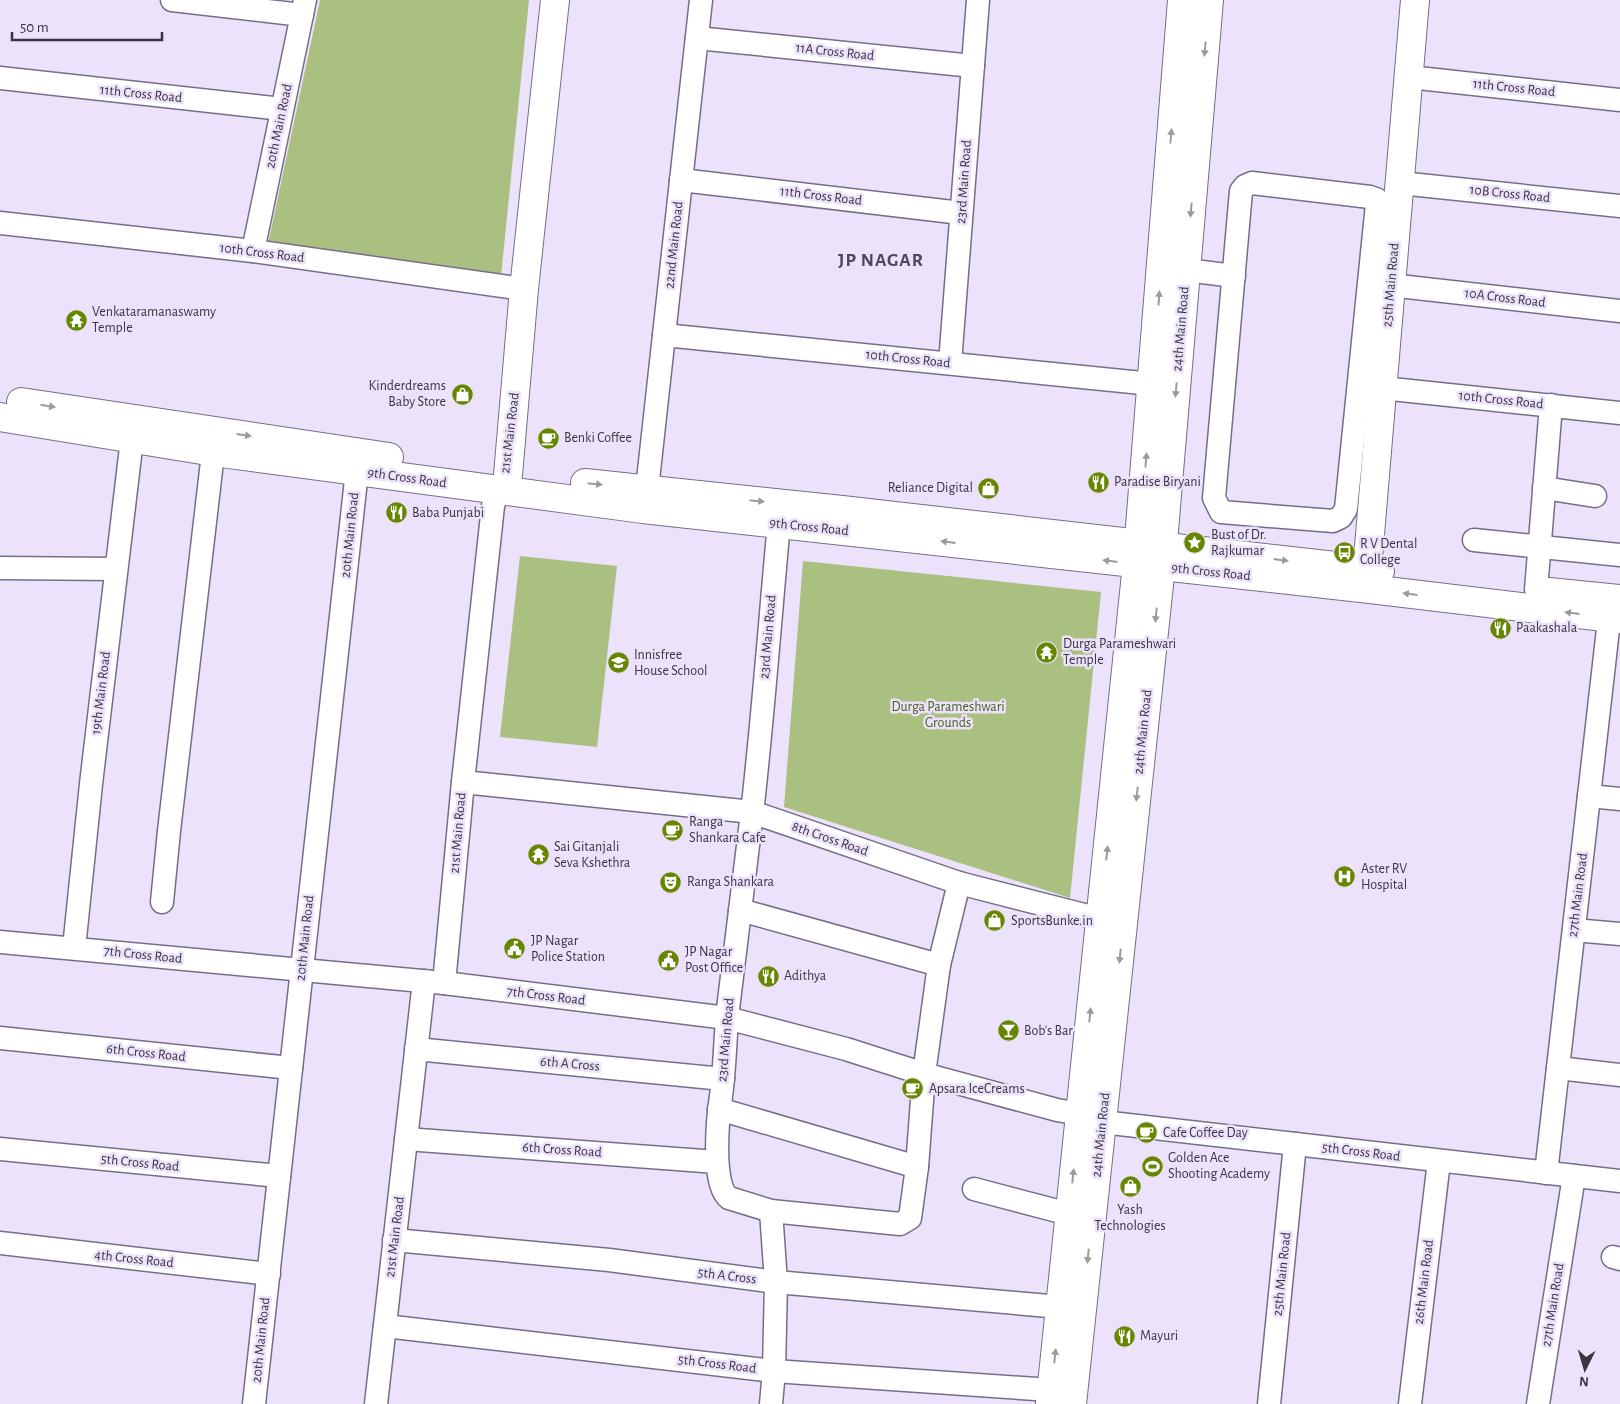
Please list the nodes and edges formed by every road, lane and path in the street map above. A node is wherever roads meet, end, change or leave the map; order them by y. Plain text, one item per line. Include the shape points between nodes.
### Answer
1 (172, 0) edge
2 (555, 0) edge
3 (701, 0) edge
4 (978, 0) edge
5 (1182, 0) edge
6 (1209, 0) edge
7 (1415, 0) edge
8 (303, 7) edge
9 (697, 38) junction
10 (973, 66) junction
11 (1408, 77) junction
12 (0, 78) edge
13 (1620, 100) edge
14 (282, 109) junction
15 (681, 180) junction
16 (1400, 183) junction
17 (1620, 206) edge
18 (962, 213) junction
19 (0, 223) edge
20 (253, 251) junction
21 (1186, 270) junction
22 (1234, 276) junction
23 (1390, 285) junction
24 (524, 289) junction
25 (1620, 311) edge
26 (664, 335) junction
27 (950, 364) junction
28 (1152, 384) junction
29 (1382, 388) junction
30 (0, 398) edge
31 (1551, 405) junction
32 (1620, 412) edge
33 (1368, 416) junction
34 (0, 417) edge
35 (132, 439) junction
36 (215, 441) junction
37 (357, 471) junction
38 (503, 483) junction
39 (1544, 488) junction
40 (647, 489) junction
41 (1595, 496) dead end
42 (779, 523) junction
43 (1474, 540) dead end
44 (1540, 547) junction
45 (1150, 555) junction
46 (1620, 555) edge
47 (0, 568) edge
48 (116, 569) junction
49 (1367, 570) junction
50 (1536, 590) junction
51 (1615, 608) edge
52 (463, 782) junction
53 (1589, 796) junction
54 (1620, 798) edge
55 (752, 812) junction
56 (959, 883) junction
57 (162, 902) dead end
58 (740, 910) junction
59 (1100, 919) junction
60 (1574, 930) junction
61 (1620, 934) edge
62 (0, 942) edge
63 (74, 948) junction
64 (939, 965) junction
65 (302, 970) junction
66 (434, 982) junction
67 (727, 1018) junction
68 (0, 1038) edge
69 (416, 1049) junction
70 (291, 1068) junction
71 (1558, 1068) junction
72 (924, 1074) junction
73 (1620, 1075) edge
74 (723, 1079) junction
75 (720, 1108) junction
76 (1091, 1118) junction
77 (406, 1139) junction
78 (1295, 1144) junction
79 (0, 1149) edge
80 (1439, 1161) junction
81 (717, 1162) junction
82 (917, 1167) junction
83 (1546, 1173) junction
84 (279, 1176) junction
85 (1574, 1176) junction
86 (1620, 1181) edge
87 (974, 1189) dead end
88 (770, 1211) junction
89 (1069, 1214) junction
90 (394, 1240) junction
91 (0, 1244) edge
92 (268, 1274) junction
93 (776, 1282) junction
94 (1060, 1308) junction
95 (385, 1326) junction
96 (774, 1371) junction
97 (1058, 1399) edge
98 (254, 1404) edge
99 (376, 1404) edge
100 (771, 1404) edge
101 (1269, 1404) edge
102 (1410, 1404) edge
103 (1538, 1404) edge

1 - 8 street
2 - 24 main road, 21st Main Road
3 - 9 street, 22nd Main Road
4 - 10 street, 23rd Main Road
28 -> 5 main road, 24th Main Road
6 -> 21 main road, 24th Main Road
7 - 11 main road, 25th Main Road
8 - 14 street, 20th Main Road
9 - 10 street, 11A Cross Road
9 - 15 street, 22nd Main Road
10 - 18 street, 23rd Main Road
11 - 13 street, 11th Cross Road
11 - 16 main road, 25th Main Road
12 - 14 street, 11th Cross Road
14 - 20 street, 20th Main Road
15 - 18 street, 11th Cross Road
15 - 26 street, 22nd Main Road
16 - 17 street, 10B Cross Road
16 - 23 main road, 25th Main Road
18 - 27 street, 23rd Main Road
19 - 20 street, 10th Cross Road
20 - 24 street, 10th Cross Road
21 - 22 street
21 -> 45 main road, 24th Main Road
22 - 33 street via 1244,186 1252,183 1376,199
22 - 33 street via 1214,498 1221,512 1333,521 1342,517
23 - 25 street, 10A Cross Road
23 - 29 main road, 25th Main Road
24 - 38 main road, 21st Main Road
26 - 27 street, 10th Cross Road
26 - 40 street, 22nd Main Road
27 - 28 street, 10th Cross Road
45 -> 28 main road, 24th Main Road
29 - 31 street, 10th Cross Road
29 - 33 main road, 25th Main Road
30 -> 36 main road, 9th Cross Road
31 - 32 street, 10th Cross Road
31 - 39 street
33 - 49 main road, 25th Main Road
34 - 35 main road, 9th Cross Road
35 - 36 main road, 9th Cross Road
35 - 48 street, 19th Main Road
36 - 37 main road, 9th Cross Road
36 -> 38 main road, 9th Cross Road
36 - 57 street
37 - 38 main road, 9th Cross Road
37 - 65 street, 20th Main Road
38 -> 40 main road, 9th Cross Road
38 - 42 main road, 9th Cross Road via 643,509
38 - 52 street, 21st Main Road via 493,506
39 - 41 street
39 - 44 street
40 -> 45 main road, 9th Cross Road
45 -> 42 main road, 9th Cross Road
42 - 55 street, 23rd Main Road
43 - 44 street
44 - 46 street
44 - 50 street
45 -> 49 main road, 9th Cross Road
51 -> 45 main road, 9th Cross Road via 1370,589
59 -> 45 main road, 24th Main Road
45 -> 76 main road, 24th Main Road
47 - 48 street
48 - 63 street, 19th Main Road
49 - 50 main road, 9th Cross Road
50 - 51 main road, 9th Cross Road
51 - 53 street, 27th Main Road
52 - 55 street, 8th Cross Road
52 - 66 street, 21st Main Road
53 - 54 street
53 - 60 street, 27th Main Road
55 - 56 street, 8th Cross Road
55 - 58 street, 23rd Main Road
56 - 59 street, 8th Cross Road
56 - 64 street
58 - 64 street
58 - 67 street, 23rd Main Road
76 -> 59 main road, 24th Main Road
60 - 61 street
60 - 71 street, 27th Main Road
62 - 63 street, 7th Cross Road
63 - 65 street, 7th Cross Road
64 - 72 street
65 - 66 street, 7th Cross Road
65 - 70 street, 20th Main Road
66 - 67 street, 7th Cross Road
66 - 69 street, 21st Main Road
67 - 72 street, 7th Cross Road
67 - 74 street, 23rd Main Road
68 - 70 street, 6th Cross Road
69 - 74 street, 6th A Cross
69 - 77 street, 21st Main Road
70 - 84 street, 20th Main Road
71 - 73 street
71 - 83 street, 27th Main Road
72 - 76 street, 7th Cross Road
72 - 82 street
74 - 75 street, 23rd Main Road
75 - 81 street, 23rd Main Road
75 - 82 street
76 - 78 street, 5th Cross Road
89 -> 76 main road, 24th Main Road
76 -> 97 main road, 24th Main Road
77 - 81 street, 6th Cross Road
77 - 90 street, 21st Main Road
78 - 80 street, 5th Cross Road
78 - 101 street, 25th Main Road
79 - 84 street, 5th Cross Road
80 - 83 street, 5th Cross Road
80 - 102 street, 26th Main Road
81 - 88 street, 23rd Main Road via 725,1196
82 - 88 street via 910,1218 900,1224
83 - 85 street, 5th Cross Road
84 - 92 street, 20th Main Road
85 - 86 street, 5th Cross Road
85 - 103 street, 27th Main Road
87 - 89 street
88 - 93 street
89 - 94 main road, 24th Main Road
90 - 93 street, 5th A Cross via 609,1260
90 - 95 street, 21st Main Road
91 - 92 street, 4th Cross Road
92 - 98 street, 20th Main Road
93 - 94 street, 5th A Cross
93 - 96 street
97 -> 94 main road, 24th Main Road
95 - 96 street, 5th Cross Road
95 - 99 street, 21st Main Road
96 - 97 street, 5th Cross Road
96 - 100 street

